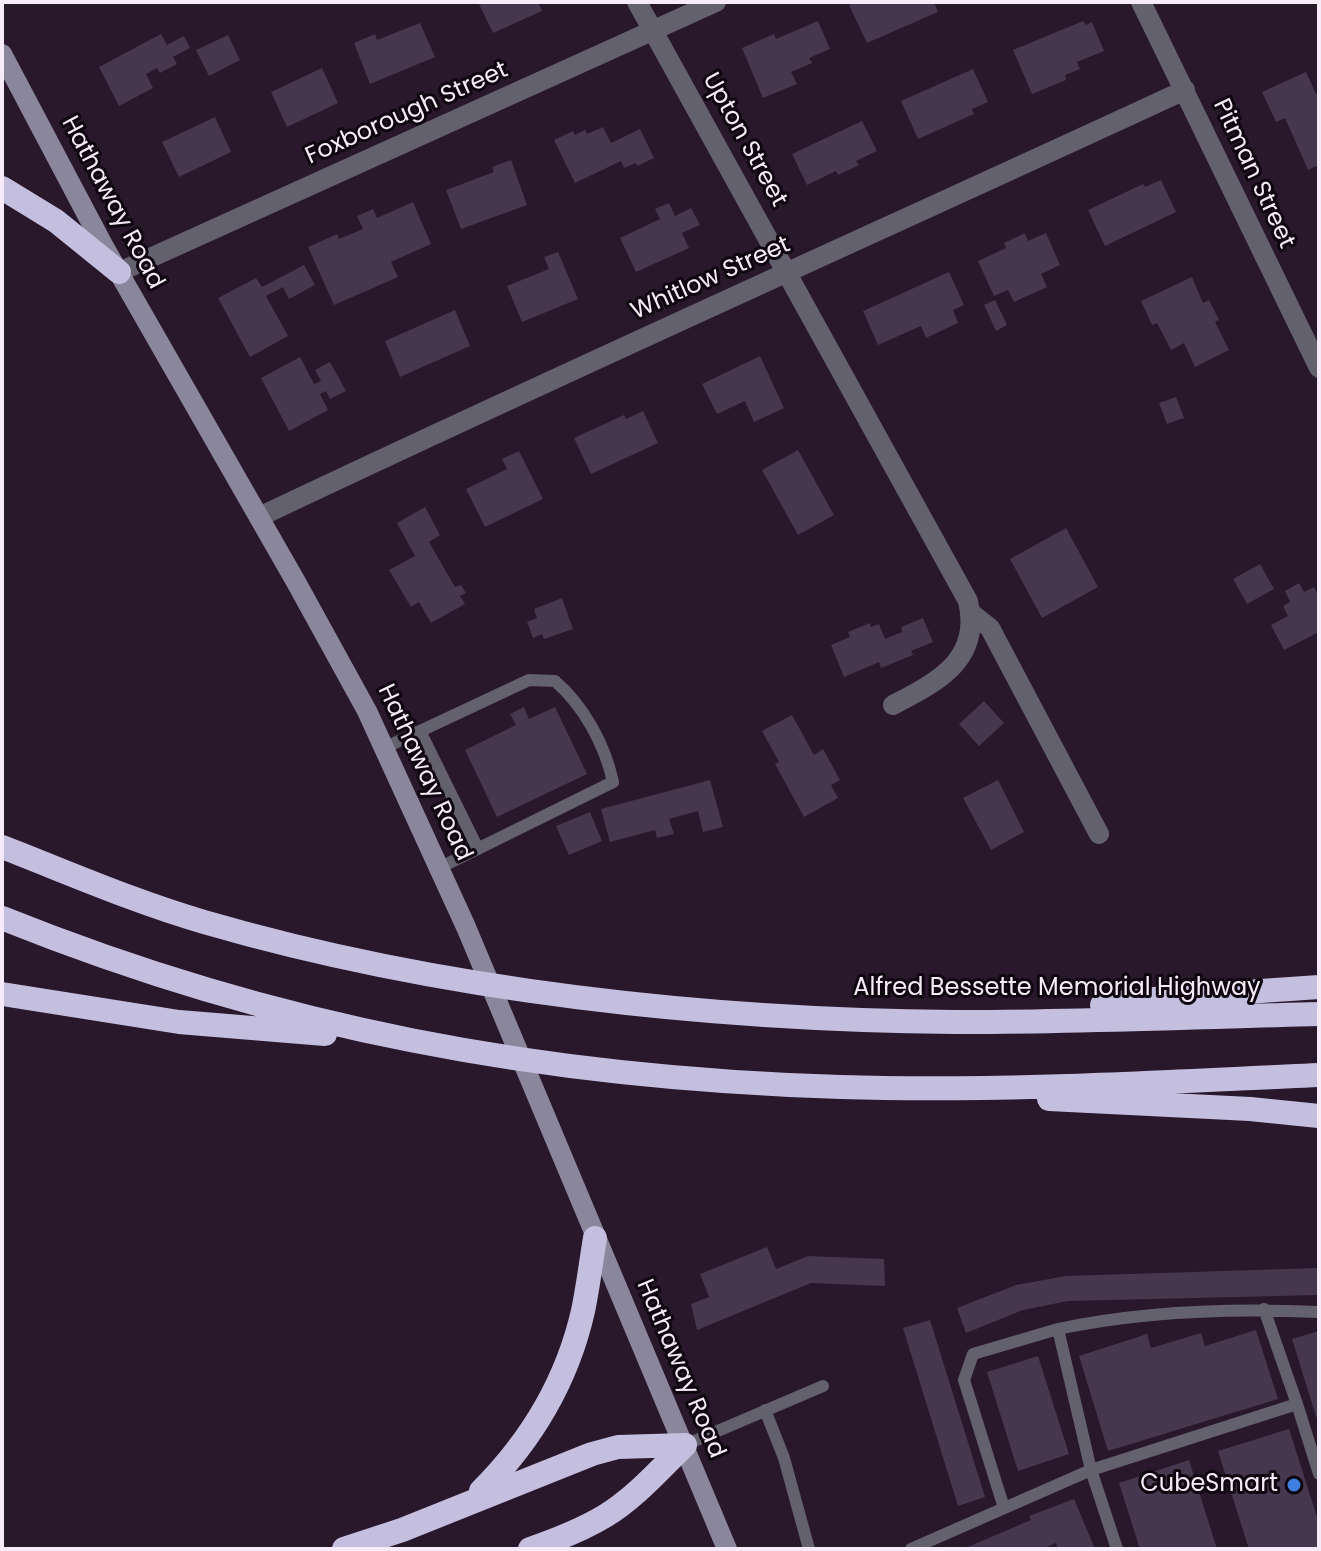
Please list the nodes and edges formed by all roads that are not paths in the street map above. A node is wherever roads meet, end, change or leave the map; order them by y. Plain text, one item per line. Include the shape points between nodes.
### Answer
1 (637, 2) edge
2 (716, 2) edge
3 (1141, 2) edge
4 (653, 32) junction
5 (2, 54) edge
6 (1185, 90) junction
7 (2, 188) edge
8 (119, 272) junction
9 (788, 273) junction
10 (1319, 368) edge
11 (259, 517) junction
12 (971, 613) junction
13 (893, 705) dead end
14 (420, 731) junction
15 (384, 748) junction
16 (1099, 834) dead end
17 (2, 847) edge
18 (478, 849) junction
19 (441, 867) junction
20 (2, 918) edge
21 (1319, 987) edge
22 (2, 994) edge
23 (1319, 1014) edge
24 (975, 1022) junction
25 (386, 1037) junction
26 (1319, 1075) edge
27 (923, 1088) junction
28 (1319, 1116) edge
29 (595, 1238) junction
30 (1264, 1309) junction
31 (1319, 1312) edge
32 (1058, 1329) junction
33 (823, 1386) dead end
34 (1297, 1404) junction
35 (765, 1410) junction
36 (685, 1445) junction
37 (1091, 1470) junction
38 (1319, 1474) edge
39 (474, 1499) junction
40 (1004, 1508) junction
41 (539, 1546) edge
42 (344, 1549) edge
43 (583, 1549) edge
44 (727, 1549) edge
45 (809, 1549) edge
46 (911, 1549) edge
47 (1117, 1549) edge

1 - 4 street, Upton Street
2 - 4 street, Foxborough Street
3 - 6 street, Pitman Street
4 - 8 street, Foxborough Street
4 - 9 street, Upton Street
5 - 8 main road, Hathaway Road
6 - 9 street, Whitlow Street
6 - 10 street, Pitman Street
7 - 8 highway via 56,221
8 - 11 main road, Hathaway Road
9 - 11 street, Whitlow Street
9 - 12 street, Upton Street
11 - 15 main road, Hathaway Road
12 - 13 street via 970,633 956,664
12 - 16 street, Upton Street via 990,628
14 - 15 lane
14 - 18 lane
14 - 18 lane via 529,680 555,681 568,692 608,760 613,782
15 - 19 main road, Hathaway Road
17 - 24 highway, Alfred Bessette Memorial Highway via 200,921 387,965 585,999 802,1016
18 - 19 lane
19 - 29 main road, Hathaway Road
20 - 25 highway via 221,995
21 - 24 highway via 1173,997
22 - 25 highway via 228,1028
23 - 24 highway, Alfred Bessette Memorial Highway
25 - 27 highway via 616,1072
26 - 27 highway
27 - 28 highway
29 - 36 main road, Hathaway Road
29 - 39 highway via 583,1310 560,1381 520,1449
30 - 31 lane
30 - 32 lane via 1106,1319
30 - 34 lane
32 - 37 lane
32 - 40 lane via 973,1354 964,1380
33 - 35 lane
34 - 37 lane
34 - 38 lane
35 - 36 lane
35 - 45 lane
36 - 39 highway via 605,1450
36 - 41 highway via 607,1515
36 - 44 main road, Hathaway Road
37 - 40 lane
37 - 47 lane
39 - 42 highway
40 - 46 lane
41 - 43 highway

